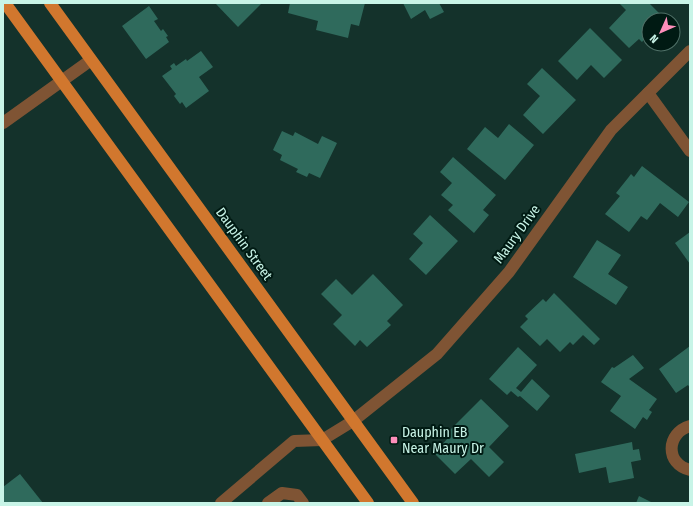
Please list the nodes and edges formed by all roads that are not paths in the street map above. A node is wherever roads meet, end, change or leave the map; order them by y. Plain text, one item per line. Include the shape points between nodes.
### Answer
1 (5, 3) edge
2 (50, 3) edge
3 (690, 51) edge
4 (91, 60) junction
5 (62, 82) junction
6 (648, 93) junction
7 (3, 124) edge
8 (690, 151) edge
9 (353, 421) junction
10 (690, 426) edge
11 (322, 440) junction
12 (690, 470) edge
13 (221, 503) edge
14 (268, 503) edge
15 (303, 503) edge
16 (368, 503) edge
17 (413, 503) edge

1 - 5 main road
2 - 4 main road, Dauphin Street
3 - 6 street, Maury Drive
4 - 5 street
4 - 9 main road, Dauphin Street
5 - 7 street
5 - 11 main road
6 - 8 street
6 - 9 street, Maury Drive via 610,130 509,272 437,354
9 - 11 street, Maury Drive
9 - 17 main road, Dauphin Street
10 - 12 street via 678,432 672,445 674,459 679,465
11 - 13 street via 294,441
11 - 16 main road
14 - 15 street via 282,493 297,495

